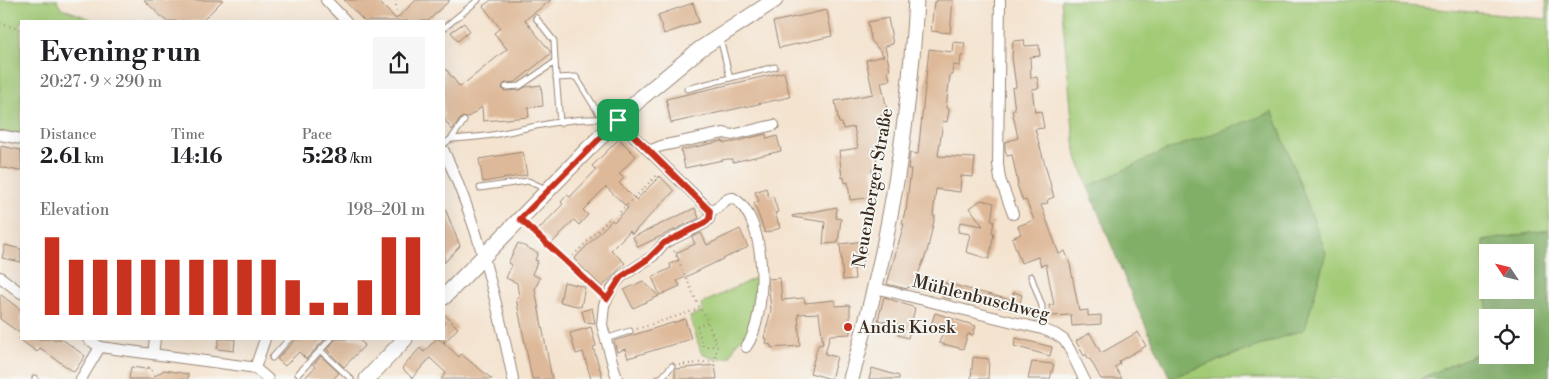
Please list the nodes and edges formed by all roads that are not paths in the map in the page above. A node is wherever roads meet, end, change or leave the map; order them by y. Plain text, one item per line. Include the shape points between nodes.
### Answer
1 (478, 0) edge
2 (916, 0) edge
3 (1000, 0) edge
4 (329, 1) edge
5 (772, 1) edge
6 (536, 18) dead end
7 (345, 20) edge
8 (445, 27) edge
9 (720, 35) junction
10 (555, 62) junction
11 (775, 67) dead end
12 (556, 78) junction
13 (730, 78) junction
14 (506, 87) dead end
15 (687, 89) dead end
16 (599, 114) dead end
17 (618, 120) junction
18 (464, 121) dead end
19 (560, 123) junction
20 (774, 125) dead end
21 (0, 135) edge
22 (20, 139) edge
23 (451, 139) junction
24 (445, 143) edge
25 (649, 152) junction
26 (445, 155) edge
27 (480, 188) dead end
28 (548, 190) junction
29 (710, 211) junction
30 (1013, 214) dead end
31 (484, 256) junction
32 (1031, 276) dead end
33 (0, 277) edge
34 (875, 288) junction
35 (20, 291) edge
36 (445, 297) edge
37 (1042, 329) junction
38 (630, 332) road end
39 (605, 339) junction
40 (90, 340) edge
41 (155, 340) edge
42 (265, 340) edge
43 (288, 340) edge
44 (329, 340) edge
45 (404, 340) edge
46 (746, 346) dead end
47 (100, 347) junction
48 (320, 350) junction
49 (153, 354) junction
50 (272, 358) dead end
51 (672, 366) road end
52 (255, 368) junction
53 (298, 374) dead end
54 (81, 379) edge
55 (268, 379) edge
56 (351, 379) edge
57 (367, 379) edge
58 (513, 379) edge
59 (617, 379) edge
60 (656, 379) edge
61 (851, 379) edge
62 (1084, 379) edge

1 - 8 lane
2 - 34 street, Neuenberger Straße via 896,176
3 - 30 street via 998,164
4 - 7 street
5 - 9 street
6 - 10 lane via 554,41
9 - 13 lane
9 - 17 street via 659,82
10 - 12 lane
10 - 14 lane via 520,86
11 - 13 lane
12 - 16 lane via 576,77
12 - 19 lane
13 - 15 lane
17 - 19 lane via 600,118
17 - 25 street
17 - 28 street
18 - 23 lane
19 - 23 lane
20 - 25 street via 732,135 724,133 697,138
21 - 22 street
23 - 24 lane
25 - 29 street
26 - 31 street
27 - 28 lane via 528,181
28 - 31 street
29 - 39 street via 705,223 669,240 621,277 607,299 602,318
29 - 46 street via 729,198 737,200 751,219 762,272 755,332
31 - 36 street
31 - 58 street
32 - 37 lane via 1042,306
33 - 35 street
34 - 37 street, Mühlenbuschweg
34 - 61 street, Neuenberger Straße
37 - 62 street, Mühlenbuschweg via 1064,340
38 - 39 lane
39 - 59 street
40 - 47 street
41 - 49 street
42 - 52 street
43 - 50 lane
44 - 48 lane
45 - 57 street
47 - 49 street
47 - 54 street
48 - 53 lane
48 - 56 lane
49 - 52 street
51 - 60 lane
52 - 55 street

